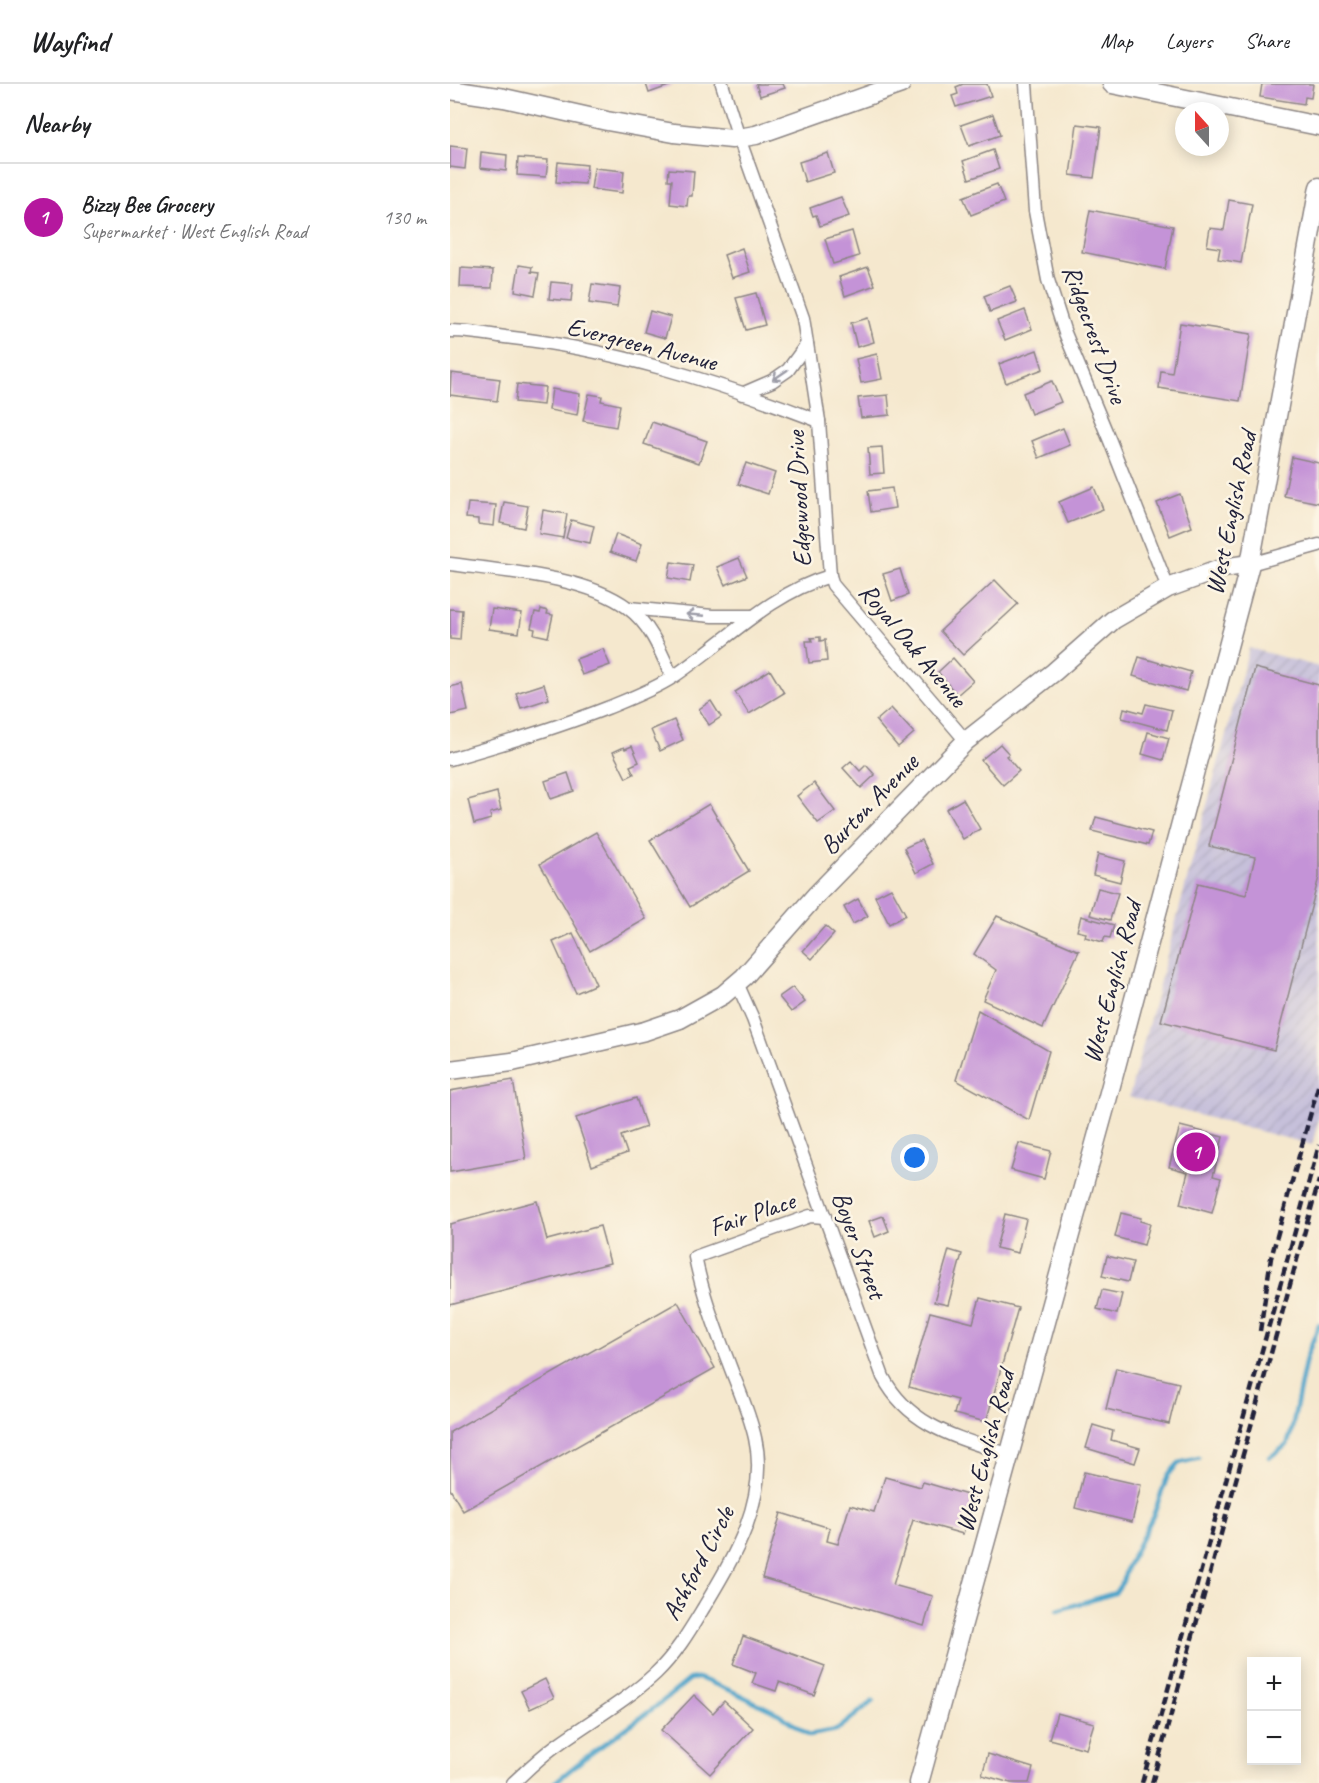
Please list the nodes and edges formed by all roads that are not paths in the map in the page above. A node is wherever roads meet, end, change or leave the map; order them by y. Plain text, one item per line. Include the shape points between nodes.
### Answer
1 (722, 84) edge
2 (901, 84) edge
3 (1026, 84) edge
4 (1112, 84) edge
5 (450, 90) edge
6 (1319, 126) edge
7 (739, 138) junction
8 (1319, 187) edge
9 (450, 331) edge
10 (807, 344) junction
11 (742, 394) junction
12 (819, 421) junction
13 (1319, 545) edge
14 (450, 564) edge
15 (1250, 564) junction
16 (830, 576) junction
17 (1168, 588) junction
18 (629, 608) junction
19 (753, 616) junction
20 (672, 677) junction
21 (966, 741) junction
22 (450, 759) edge
23 (738, 983) junction
24 (450, 1070) edge
25 (825, 1217) junction
26 (695, 1257) joint
27 (1010, 1455) junction
28 (513, 1783) edge
29 (919, 1783) edge

1 - 7 street, Edgewood Drive
2 - 7 street
3 - 17 street, Ridgecrest Drive via 1035,211 1048,280 1065,333
4 - 6 street
5 - 7 street via 607,122
7 - 10 street, Edgewood Drive via 803,318
8 - 15 street, West English Road
9 - 11 street, Evergreen Avenue via 596,351
10 -> 11 street via 788,370
10 - 12 street, Edgewood Drive
11 - 12 street, Evergreen Avenue
12 - 16 street, Edgewood Drive
13 - 15 street, Burton Avenue
14 - 18 street via 567,582
15 - 17 street, Burton Avenue via 1223,568
15 - 27 street, West English Road
16 - 19 street, Edgewood Drive via 810,582
16 - 21 street, Royal Oak Avenue via 833,585
17 - 21 street, Burton Avenue via 1113,620
19 -> 18 street
18 - 20 street via 657,643
19 - 20 street, Edgewood Drive
20 - 22 street, Edgewood Drive via 571,722
21 - 23 street, Burton Avenue via 817,894
23 - 24 street, Burton Avenue via 680,1019 645,1031 512,1062
23 - 25 street, Boyer Street
25 - 26 street, Fair Place via 810,1216
25 - 27 street, Boyer Street via 891,1393 909,1412 935,1429
26 - 28 street, Ashford Circle via 699,1279 755,1440 758,1470 746,1529 719,1582 674,1653 657,1672 553,1748
27 - 29 street, West English Road

